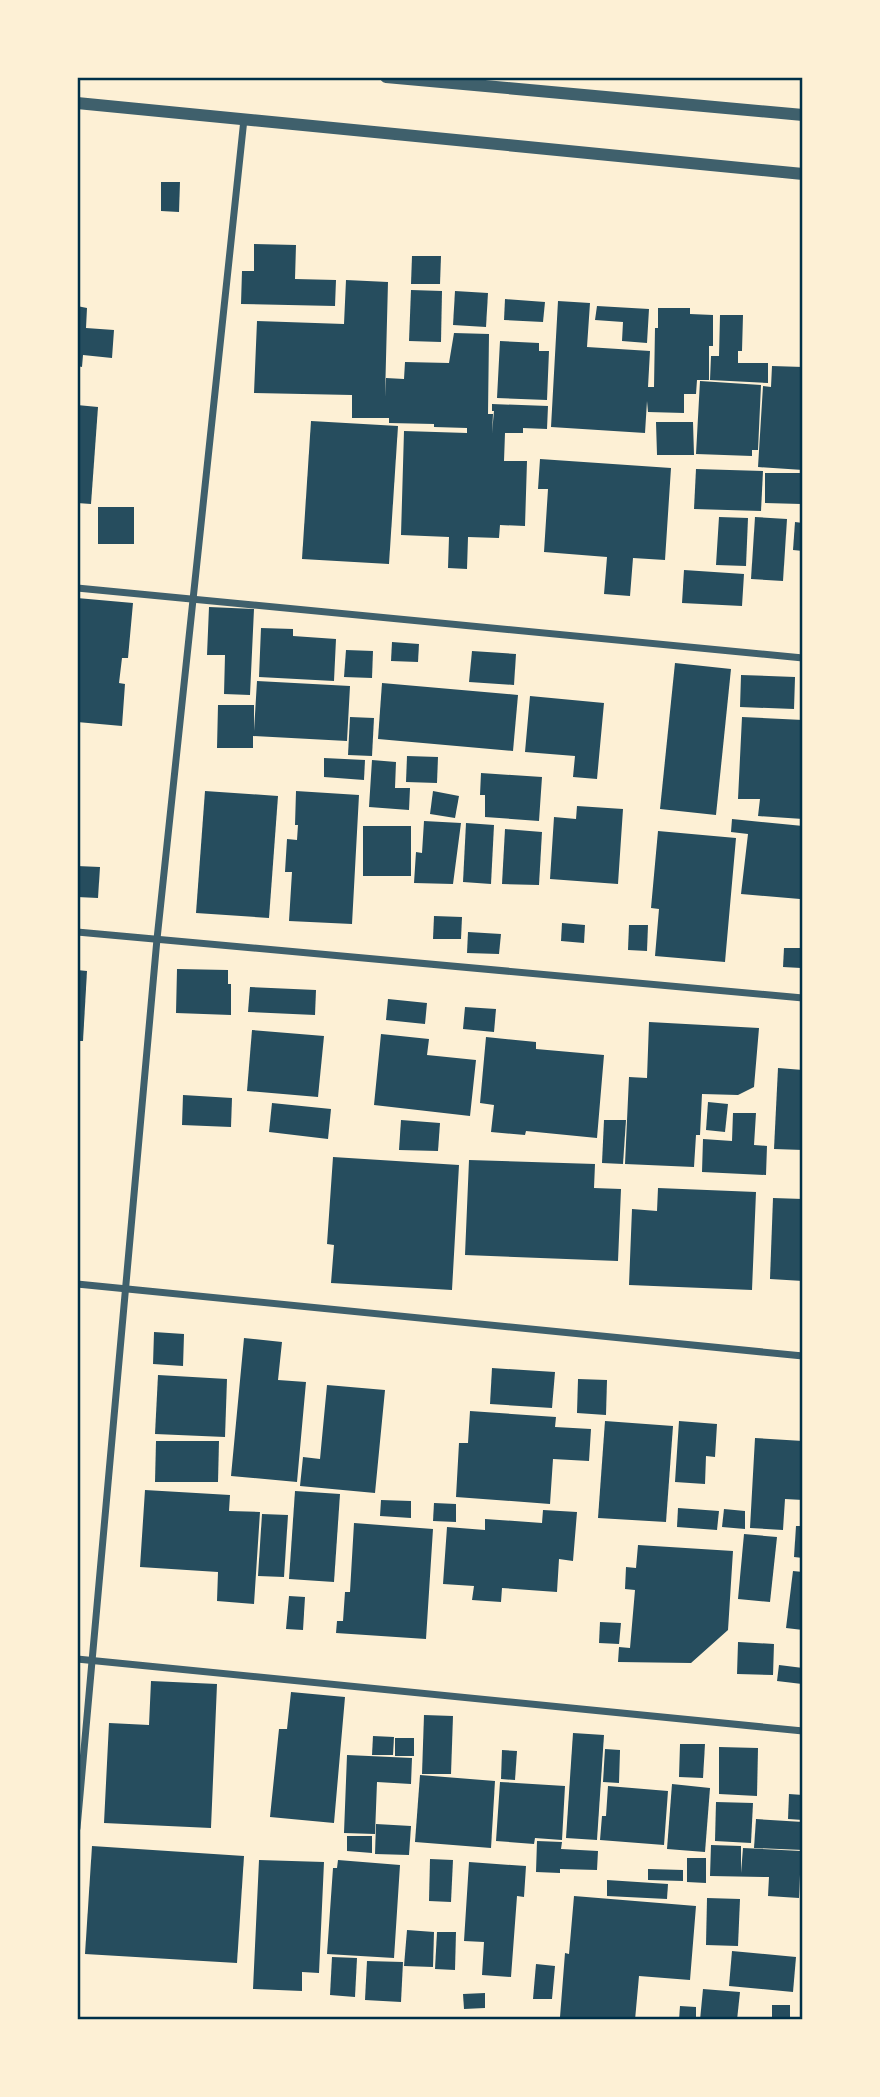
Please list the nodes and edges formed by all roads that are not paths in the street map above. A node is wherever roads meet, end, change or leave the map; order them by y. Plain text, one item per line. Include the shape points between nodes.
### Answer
1 (386, 77) edge
2 (77, 103) edge
3 (803, 115) edge
4 (244, 120) junction
5 (803, 174) edge
6 (77, 588) edge
7 (195, 598) junction
8 (803, 658) edge
9 (77, 932) edge
10 (158, 939) junction
11 (803, 998) edge
12 (77, 1284) edge
13 (127, 1288) junction
14 (803, 1356) edge
15 (77, 1659) edge
16 (92, 1660) junction
17 (803, 1731) edge
18 (77, 1828) edge

1 - 3 street
2 - 4 street
4 - 5 street
4 - 7 street
6 - 7 street
7 - 8 street
7 - 10 street
9 - 10 street
10 - 11 street
10 - 13 street
12 - 13 street
13 - 14 street
13 - 16 street
15 - 16 street
16 - 17 street
16 - 18 street

